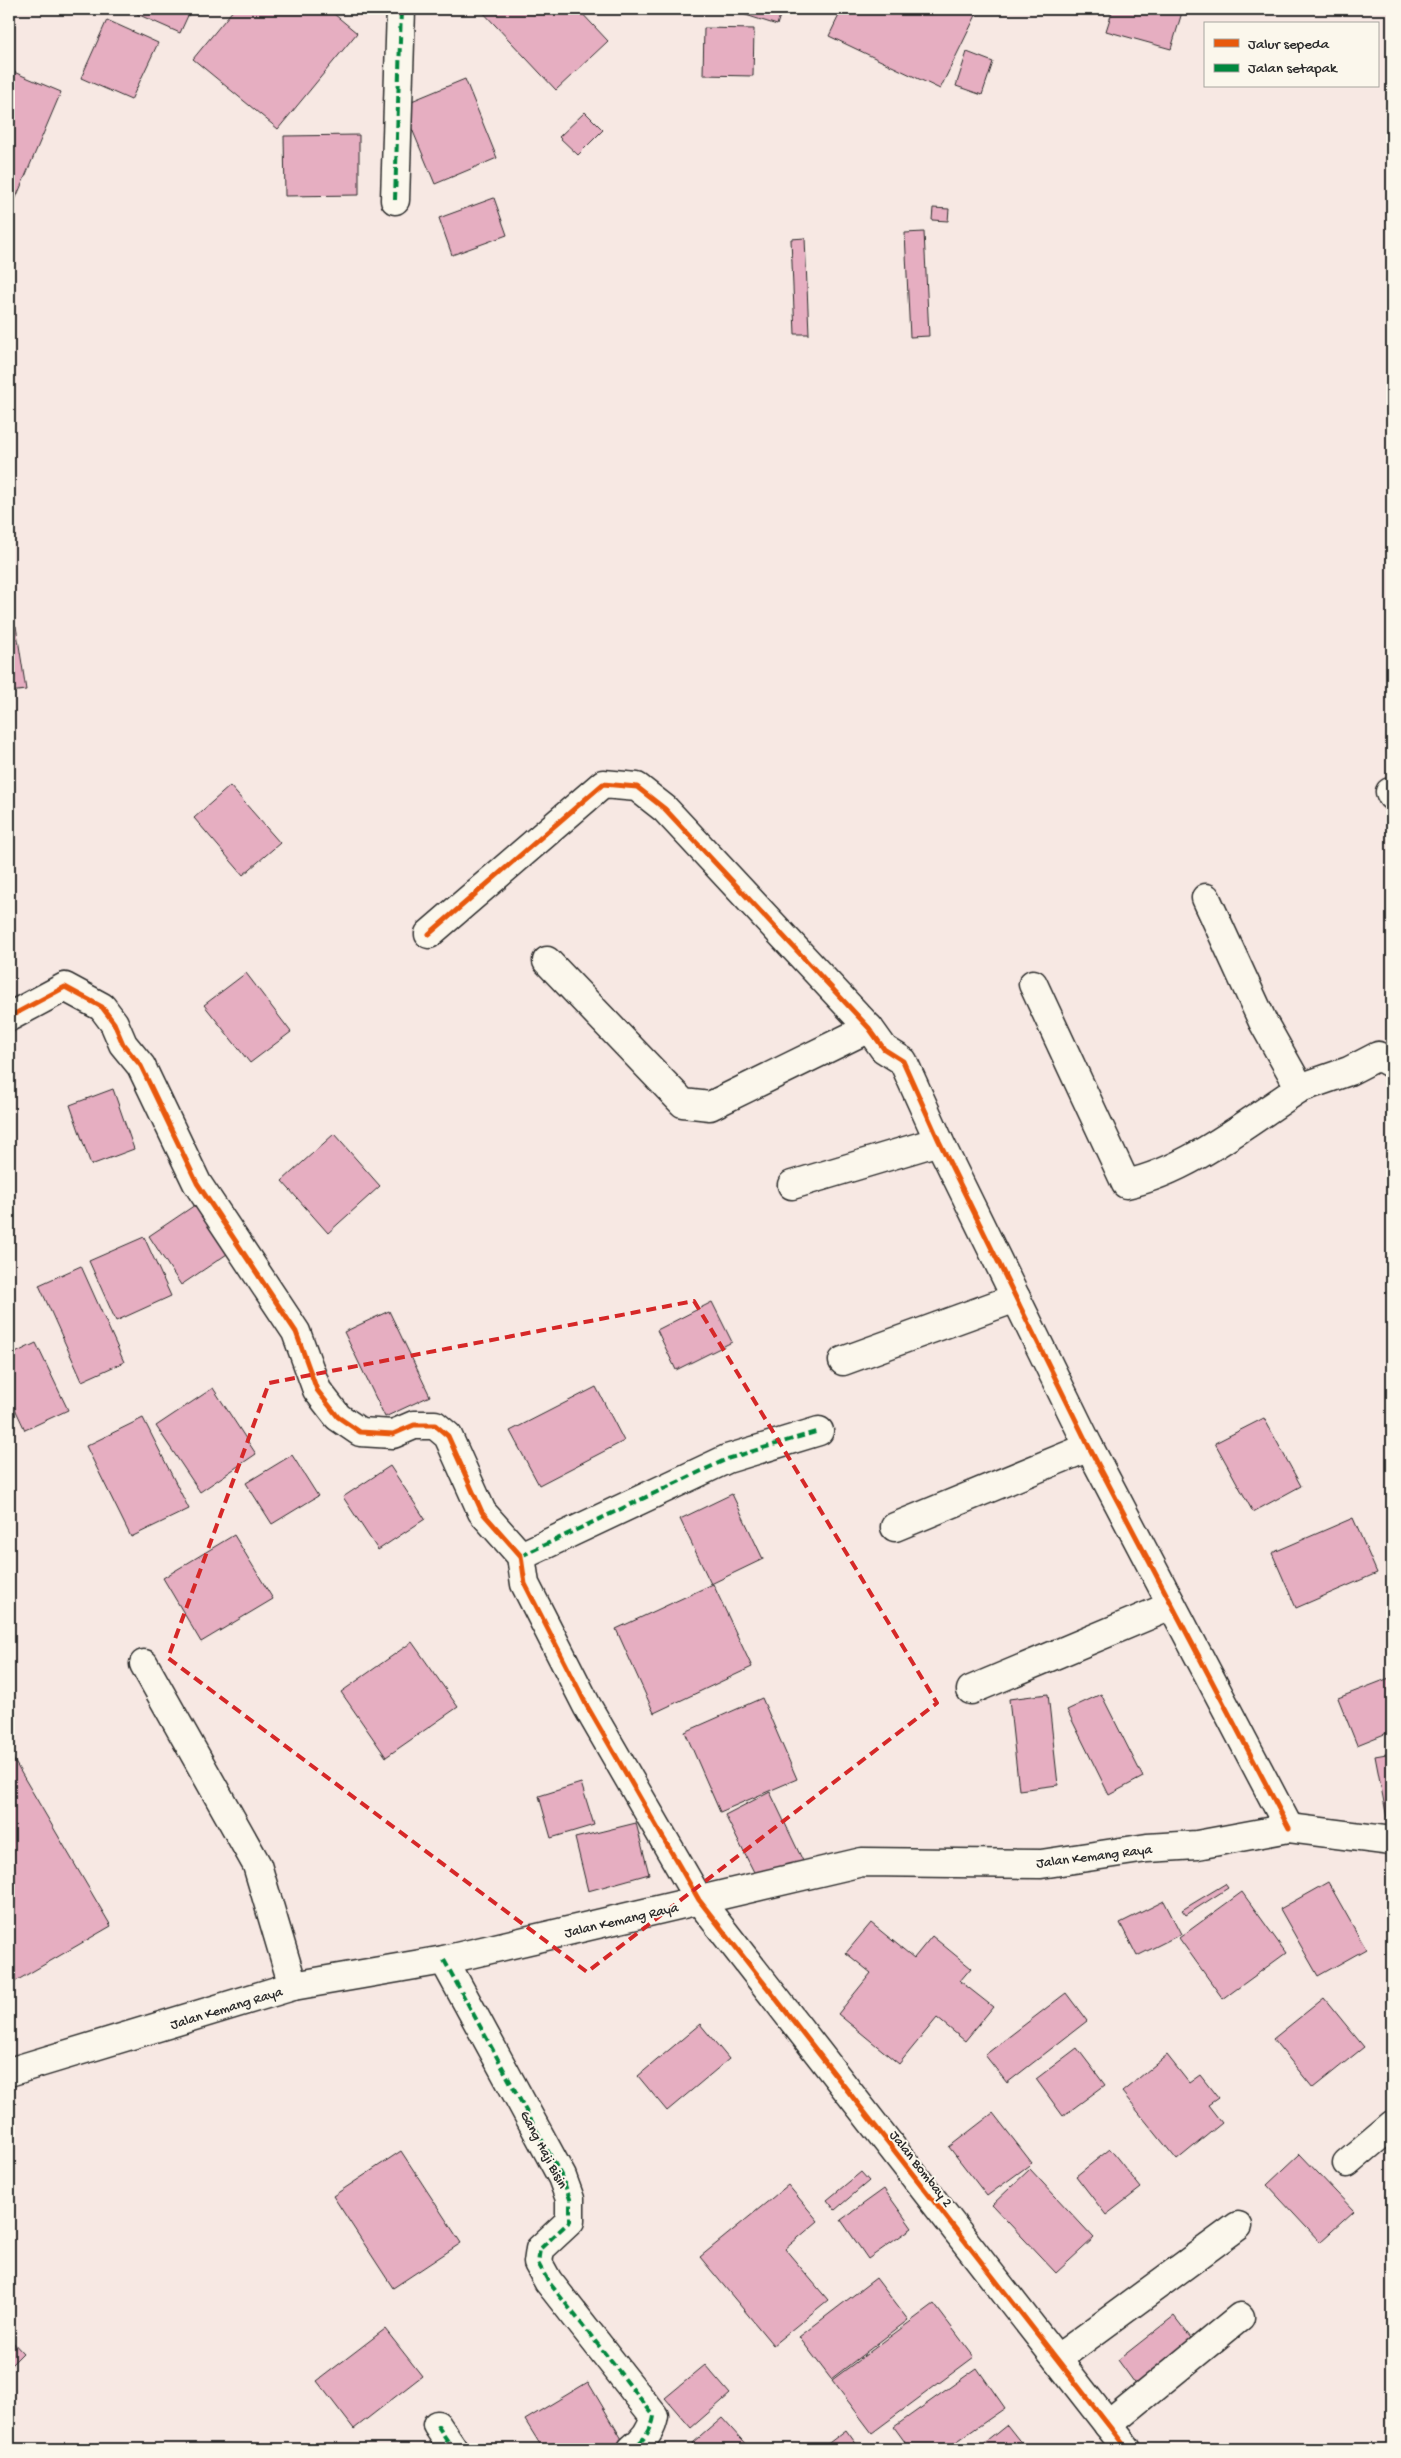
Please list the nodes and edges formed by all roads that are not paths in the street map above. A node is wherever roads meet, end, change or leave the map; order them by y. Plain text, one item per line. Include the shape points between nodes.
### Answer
1 (401, 9) edge
2 (395, 200) dead end
3 (1206, 898) dead end
4 (429, 934) dead end
5 (547, 961) dead end
6 (1034, 984) dead end
7 (9, 1018) edge
8 (869, 1028) junction
9 (1392, 1064) edge
10 (1300, 1088) junction
11 (939, 1141) junction
12 (792, 1185) dead end
13 (1016, 1298) junction
14 (843, 1361) dead end
15 (819, 1431) dead end
16 (1089, 1447) junction
17 (895, 1527) dead end
18 (521, 1556) junction
19 (1171, 1606) junction
20 (144, 1664) dead end
21 (971, 1690) dead end
22 (1289, 1828) junction
23 (1392, 1841) edge
24 (699, 1900) junction
25 (444, 1960) junction
26 (293, 1986) junction
27 (9, 2072) edge
28 (1392, 2126) edge
29 (1347, 2162) dead end
30 (1238, 2226) dead end
31 (1240, 2317) dead end
32 (1056, 2359) junction
33 (437, 2424) dead end
34 (1108, 2425) junction
35 (453, 2449) edge
36 (632, 2449) edge
37 (1127, 2449) edge

1 - 2 street
3 - 10 street via 1263,1022
4 - 8 street via 603,784 637,787 665,809
5 - 8 street via 683,1103 710,1106
6 - 10 street via 1126,1184 1150,1179 1206,1149
7 - 18 street via 65,987 102,1007 114,1023 123,1044 141,1066 197,1183 296,1332 317,1390 338,1417 360,1432 393,1434 414,1425 436,1425 448,1436 482,1512
8 - 11 street via 884,1048 904,1061
9 - 10 street via 1378,1056
11 - 12 street
11 - 13 street
13 - 14 street
13 - 16 street
15 - 18 street via 727,1459
16 - 17 street
16 - 19 street
18 - 24 street, Jalan Bombay 2 via 526,1584 587,1706
19 - 21 street
19 - 22 street
20 - 26 street via 257,1865
22 - 23 street, Jalan Kemang Raya
22 - 24 street, Jalan Kemang Raya via 1197,1845 1147,1848 1041,1864 862,1862
24 - 25 street, Jalan Kemang Raya
24 - 32 street, Jalan Bombay 2
25 - 26 street, Jalan Kemang Raya
25 - 36 street, Gang Haji Bisin via 562,2178 570,2199 570,2221 540,2249 538,2263 654,2416 653,2425
26 - 27 street, Jalan Kemang Raya
28 - 29 street
30 - 32 street
31 - 34 street
32 - 34 street, Jalan Bombay 2
33 - 35 street
34 - 37 street, Jalan Bombay 2

